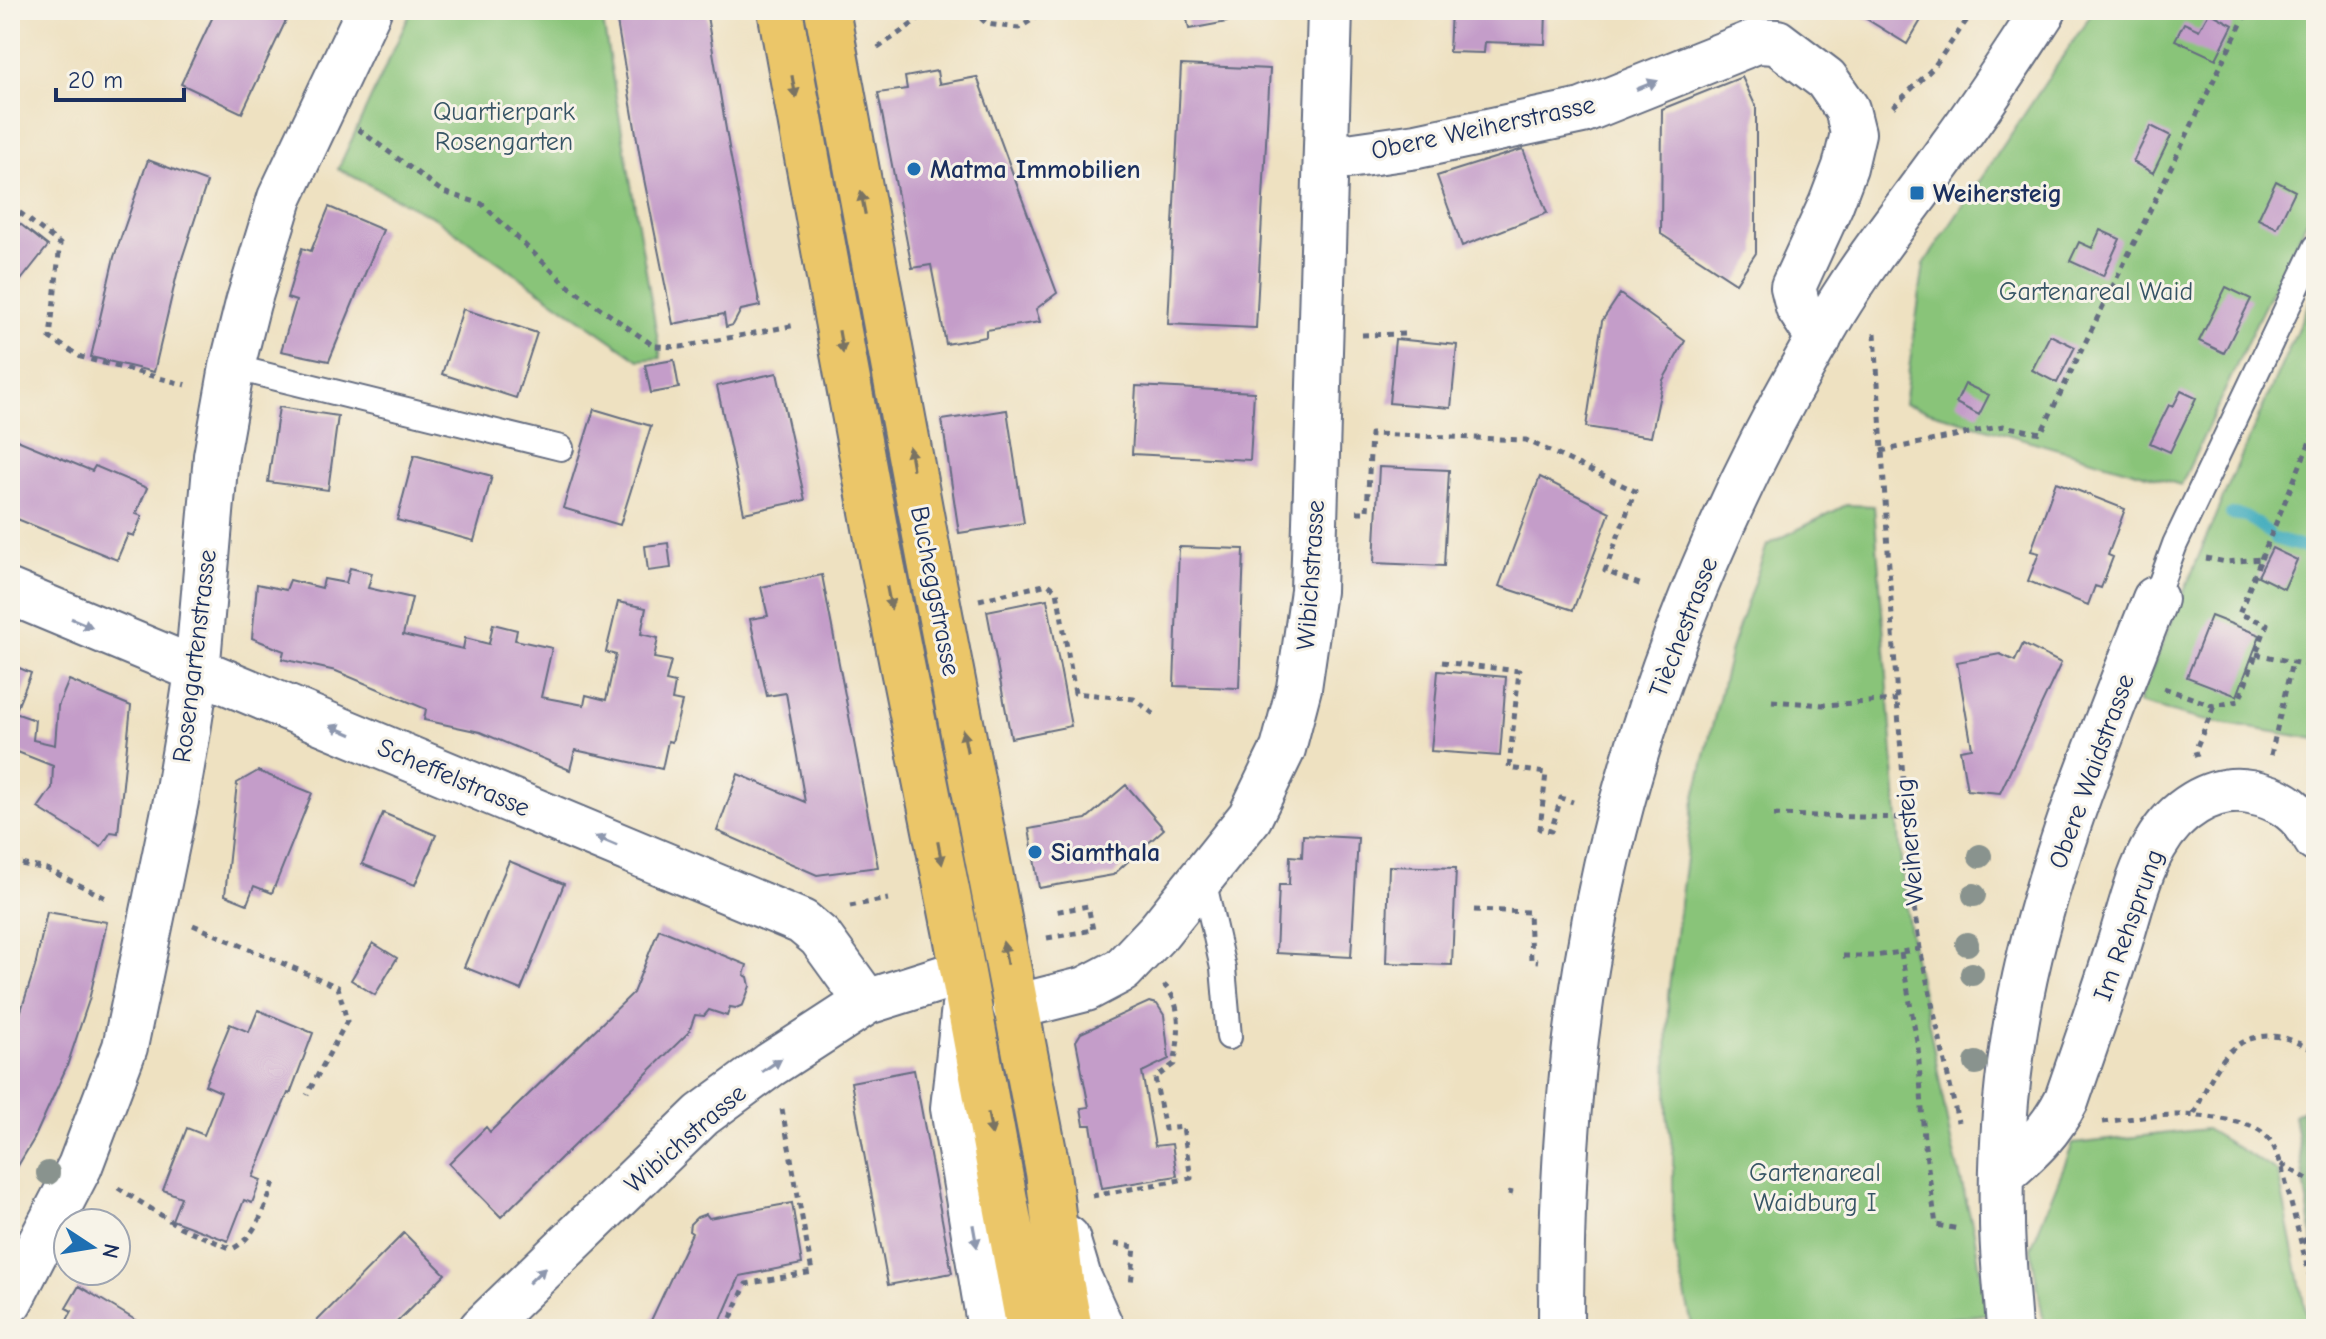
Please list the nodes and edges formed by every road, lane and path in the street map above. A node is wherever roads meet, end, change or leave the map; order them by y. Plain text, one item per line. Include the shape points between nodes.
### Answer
1 (369, 10) edge
2 (780, 10) edge
3 (827, 10) edge
4 (918, 10) edge
5 (972, 10) edge
6 (1047, 10) edge
7 (1330, 10) edge
8 (1974, 10) edge
9 (2044, 10) edge
10 (2248, 10) edge
11 (875, 50) dead end
12 (351, 125) dead end
13 (1853, 133) junction
14 (1327, 159) junction
15 (10, 205) edge
16 (2316, 247) edge
17 (797, 325) dead end
18 (1875, 333) dead end
19 (1371, 334) dead end
20 (1409, 334) dead end
21 (1819, 339) junction
22 (232, 367) junction
23 (190, 386) dead end
24 (2316, 427) edge
25 (561, 448) dead end
26 (1881, 451) junction
27 (1316, 510) junction
28 (2175, 544) junction
29 (2261, 559) junction
30 (1642, 585) dead end
31 (10, 592) edge
32 (2155, 599) joint
33 (966, 603) dead end
34 (2316, 644) edge
35 (2256, 654) junction
36 (1442, 662) dead end
37 (2292, 662) junction
38 (197, 672) junction
39 (2175, 692) dead end
40 (1897, 700) junction
41 (1772, 701) dead end
42 (2214, 706) junction
43 (1155, 715) dead end
44 (2200, 766) dead end
45 (2258, 793) junction
46 (1573, 802) dead end
47 (1774, 815) dead end
48 (1905, 818) junction
49 (2316, 840) edge
50 (10, 862) edge
51 (1203, 879) junction
52 (888, 899) dead end
53 (112, 901) dead end
54 (838, 908) dead end
55 (1474, 910) dead end
56 (1054, 912) dead end
57 (185, 922) dead end
58 (1059, 936) dead end
59 (1920, 949) junction
60 (1901, 953) junction
61 (1843, 956) dead end
62 (1135, 957) junction
63 (1538, 961) dead end
64 (964, 982) junction
65 (1015, 1007) junction
66 (854, 1010) junction
67 (1229, 1037) dead end
68 (2316, 1051) edge
69 (307, 1095) dead end
70 (781, 1104) dead end
71 (2194, 1114) junction
72 (2054, 1124) junction
73 (1960, 1134) dead end
74 (2281, 1164) junction
75 (1048, 1172) junction
76 (2002, 1175) junction
77 (275, 1179) dead end
78 (2316, 1184) edge
79 (117, 1186) dead end
80 (1083, 1198) dead end
81 (2002, 1222) junction
82 (2316, 1229) edge
83 (2302, 1243) junction
84 (10, 1301) edge
85 (2316, 1301) edge
86 (481, 1329) edge
87 (726, 1329) edge
88 (990, 1329) edge
89 (1029, 1329) edge
90 (1070, 1329) edge
91 (1102, 1329) edge
92 (1561, 1329) edge
93 (2009, 1329) edge

1 - 22 street, Rosengartenstrasse via 280,198
2 -> 64 main road, Bucheggstrasse
65 -> 3 main road, Bucheggstrasse
4 - 11 path via 919,19
5 - 6 path via 987,24 1019,28
7 - 14 street, Wibichstrasse
8 - 13 path via 1908,95
9 - 21 street, Tièchestrasse
10 - 26 path via 2041,433 2003,426
12 - 17 path via 443,192 482,204 567,285 654,346 681,347
14 -> 13 street, Obere Weiherstrasse via 1582,111 1757,41 1786,47 1826,79 1847,109
13 - 21 street via 1831,204 1793,287 1798,307
14 - 27 street, Wibichstrasse
15 - 23 path via 60,244 50,338 81,357
16 - 28 lane, Obere Waidstrasse
18 - 26 path, Weihersteig
19 - 20 path
21 - 92 street, Tièchestrasse via 1707,562 1667,658 1618,818 1586,968 1569,1093
22 - 25 lane
22 - 38 street, Rosengartenstrasse via 216,456
24 - 29 path
26 - 40 path, Weihersteig
27 - 30 path via 1367,512 1371,434 1526,440 1635,491 1605,571
27 - 51 street, Wibichstrasse via 1313,591 1299,688 1283,749 1250,817
28 - 29 path via 2226,562
28 - 32 lane, Obere Waidstrasse
29 - 35 path via 2239,614 2267,624
31 -> 38 street, Scheffelstrasse
32 - 76 street, Obere Waidstrasse via 2082,786 2047,893 2021,995
33 - 43 path via 1048,584 1057,591 1075,693 1134,699
34 - 37 path via 2311,666
35 - 37 path
35 - 42 path via 2239,701
36 - 46 path via 1519,671 1509,768 1546,773 1540,829 1551,831 1561,798
37 - 45 path via 2277,737
66 -> 38 street, Scheffelstrasse via 820,937 802,922
38 - 84 street, Rosengartenstrasse via 125,1047 80,1166
39 - 42 path
40 - 41 path via 1824,705
40 - 48 path, Weihersteig
42 - 44 path via 2195,751
45 - 49 street, Im Rehsprung via 2286,803 2306,821
45 - 72 street, Im Rehsprung via 2240,790 2192,804 2155,845
47 - 48 path
48 - 59 path, Weihersteig
50 - 53 path via 47,869
51 - 62 street, Wibichstrasse
51 - 67 lane via 1223,968
52 - 54 path
55 - 63 path via 1529,912 1531,960
56 - 58 path via 1088,906 1093,930
57 - 69 path via 338,987 347,1021
59 - 60 path
59 - 73 path, Weihersteig
60 - 61 path
60 - 81 path via 1918,1047 1936,1225 1969,1231
62 - 65 street, Wibichstrasse via 1086,989
62 - 80 path via 1174,994 1179,1037 1174,1064 1155,1078 1165,1129 1183,1127 1191,1178
64 - 66 street, Wibichstrasse
64 -> 88 street, Bucheggstrasse via 953,1108
64 -> 89 main road, Bucheggstrasse
65 - 75 main road, Bucheggstrasse
86 -> 66 street, Wibichstrasse via 702,1115
68 - 71 path via 2281,1037 2250,1038 2225,1054
70 - 87 path via 812,1272 746,1284
71 - 72 path
71 - 74 path via 2262,1132
72 - 76 street, Im Rehsprung
74 - 78 path
74 - 83 path
75 - 90 main road, Bucheggstrasse
75 - 91 street, Bucheggstrasse via 1079,1278
76 - 81 street, Obere Waidstrasse
77 - 79 path via 263,1213 243,1243 232,1249 180,1227
81 - 93 street, Obere Waidstrasse
82 - 83 path
83 - 85 path

